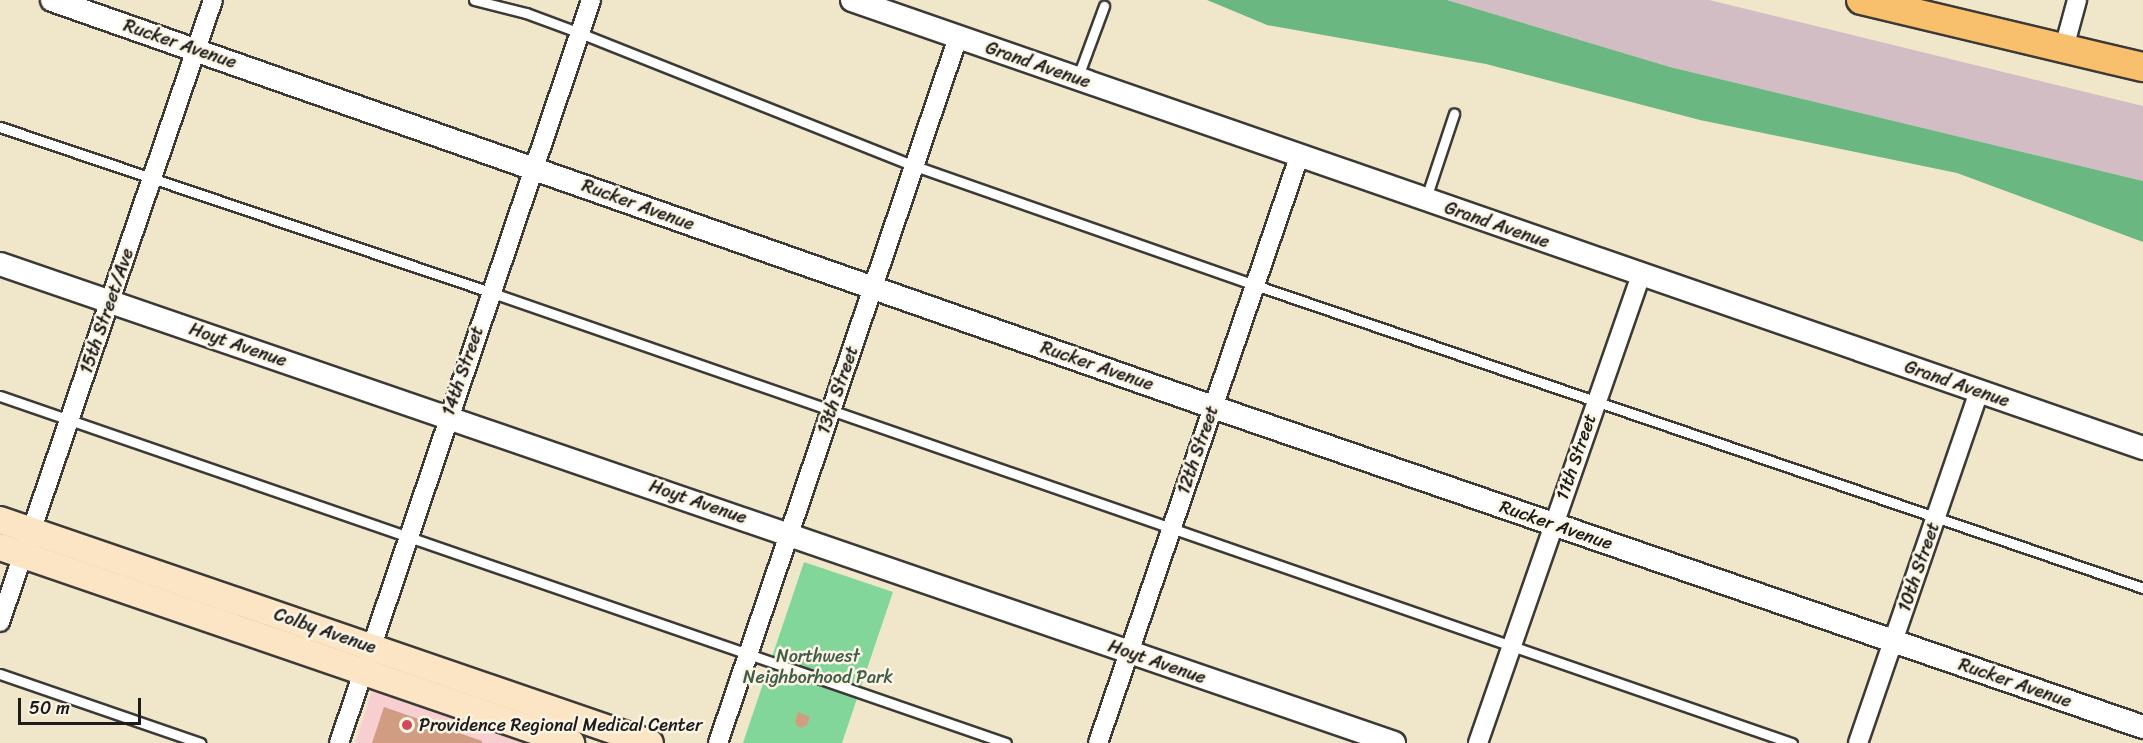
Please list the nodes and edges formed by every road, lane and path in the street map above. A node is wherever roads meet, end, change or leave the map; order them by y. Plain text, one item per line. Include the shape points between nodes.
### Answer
1 (52, 0) edge
2 (213, 0) edge
3 (474, 0) edge
4 (591, 0) edge
5 (852, 0) edge
6 (1861, 0) edge
7 (2077, 0) edge
8 (1104, 6) dead end
9 (580, 33) junction
10 (958, 37) junction
11 (2064, 48) junction
12 (196, 49) junction
13 (2143, 66) edge
14 (1077, 79) junction
15 (1454, 114) dead end
16 (0, 127) edge
17 (1299, 157) junction
18 (915, 166) junction
19 (533, 167) junction
20 (152, 178) junction
21 (1426, 200) junction
22 (0, 264) edge
23 (1641, 274) junction
24 (1255, 285) junction
25 (873, 288) junction
26 (490, 292) junction
27 (110, 302) junction
28 (1979, 392) junction
29 (0, 396) edge
30 (1596, 402) junction
31 (1213, 407) junction
32 (831, 410) junction
33 (448, 417) junction
34 (70, 420) junction
35 (2143, 448) edge
36 (1936, 518) junction
37 (0, 520) edge
38 (1553, 524) junction
39 (1172, 528) junction
40 (31, 531) junction
41 (788, 534) junction
42 (410, 536) junction
43 (12, 551) edge
44 (2143, 588) edge
45 (0, 622) edge
46 (1893, 641) junction
47 (372, 646) junction
48 (1510, 647) junction
49 (1129, 652) junction
50 (748, 654) junction
51 (363, 671) junction
52 (0, 674) edge
53 (2143, 727) edge
54 (200, 743) edge
55 (339, 743) edge
56 (571, 743) edge
57 (650, 743) edge
58 (718, 743) edge
59 (1006, 743) edge
60 (1098, 743) edge
61 (1394, 743) edge
62 (1478, 743) edge
63 (1792, 743) edge
64 (1858, 743) edge

1 - 12 street, Rucker Avenue
2 - 12 street, 15th Street/Ave
3 - 9 lane via 526,13
4 - 9 street, 14th Street
5 - 10 street, Grand Avenue
6 - 11 main road
7 - 11 street
8 - 14 lane
9 - 18 lane
9 - 19 street, 14th Street
10 - 14 street, Grand Avenue
10 - 18 street, 13th Street
11 - 13 main road
12 - 19 street, Rucker Avenue
12 - 20 street, 15th Street/Ave
14 - 17 street, Grand Avenue
15 - 21 lane
16 - 20 lane
17 - 21 street, Grand Avenue
17 - 24 street, 12th Street
18 - 24 lane
18 - 25 street, 13th Street
19 - 25 street, Rucker Avenue
19 - 26 street, 14th Street
20 - 26 lane
20 - 27 street, 15th Street/Ave
21 - 23 street, Grand Avenue
22 - 27 street, Hoyt Avenue
23 - 28 street, Grand Avenue
23 - 30 street, 11th Street
24 - 30 lane
24 - 31 street, 12th Street
25 - 31 street, Rucker Avenue
25 - 32 street, 13th Street
26 - 32 lane
26 - 33 street, 14th Street
27 - 33 street, Hoyt Avenue
27 - 34 street, 15th Street/Ave
28 - 35 street, Grand Avenue
28 - 36 street, 10th Street
29 - 34 lane
30 - 36 lane
30 - 38 street, 11th Street
31 - 38 street, Rucker Avenue
31 - 39 street, 12th Street
32 - 39 lane
32 - 41 street, 13th Street
33 - 41 street, Hoyt Avenue
33 - 42 street, 14th Street
34 - 40 street, 15th Street/Ave
34 - 42 lane
36 - 44 lane
36 - 46 street, 10th Street
37 - 40 main road, Colby Avenue
38 - 46 street, Rucker Avenue
38 - 48 street, 11th Street
39 - 48 lane
39 - 49 street, 12th Street
40 - 43 street, 15th Street/Ave
40 - 47 main road, Colby Avenue
41 - 49 street, Hoyt Avenue
41 - 50 street, 13th Street
42 - 47 street, 14th Street
42 - 50 lane
43 - 45 street, 15th Street/Ave
43 - 51 main road, Colby Avenue
46 - 53 street, Rucker Avenue
46 - 64 street, 10th Street
47 - 51 street, 14th Street
47 - 57 main road, Colby Avenue
48 - 62 street, 11th Street
48 - 63 lane
49 - 60 street, 12th Street
49 - 61 street, Hoyt Avenue
50 - 58 street, 13th Street
50 - 59 lane
51 - 55 street, 14th Street
51 - 56 main road, Colby Avenue
52 - 54 lane

